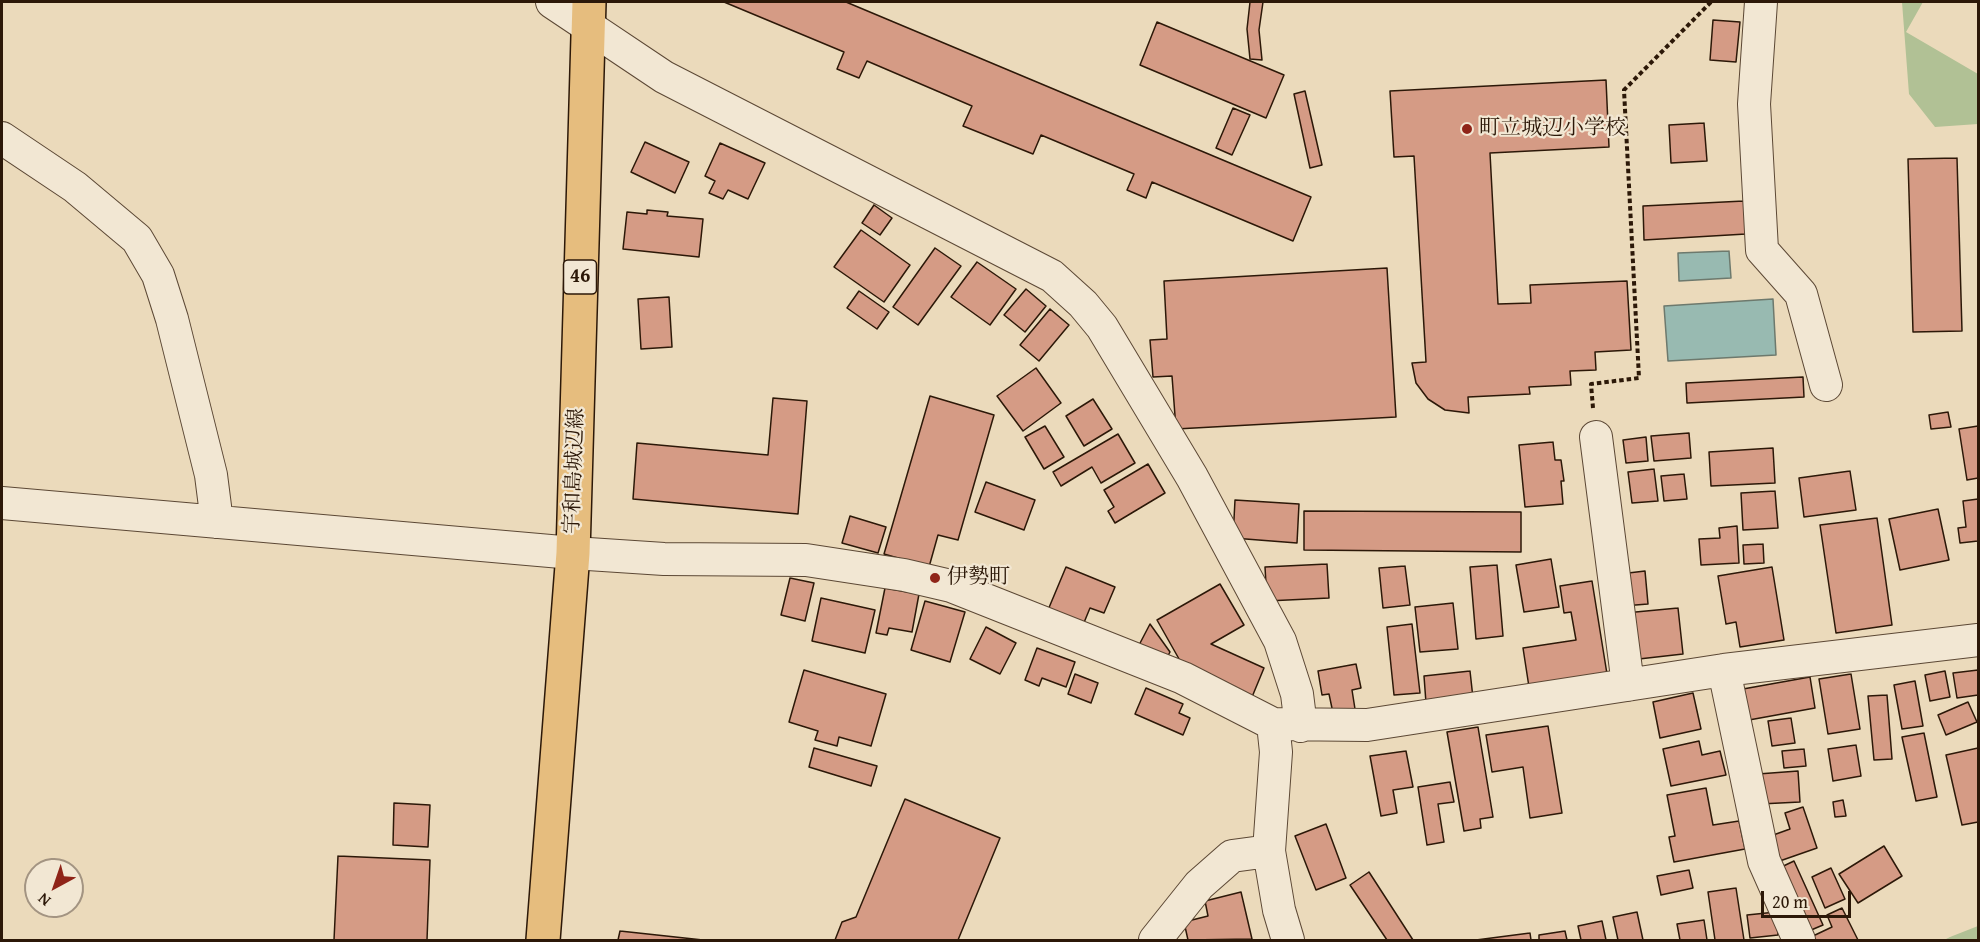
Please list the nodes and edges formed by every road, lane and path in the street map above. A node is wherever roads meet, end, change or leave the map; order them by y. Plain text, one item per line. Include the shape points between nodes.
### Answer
1 (552, 2) edge
2 (1711, 2) edge
3 (1761, 2) edge
4 (588, 14) edge
5 (2, 138) edge
6 (1826, 385) dead end
7 (1596, 437) joint
8 (2, 503) edge
9 (217, 522) junction
10 (573, 553) junction
11 (1978, 640) edge
12 (1724, 670) junction
13 (1628, 685) junction
14 (1287, 725) junction
15 (1269, 851) junction
16 (543, 940) edge
17 (1155, 940) edge
18 (1288, 940) edge
19 (1799, 940) edge

1 - 4 street
2 - 7 path via 1624,90 1639,378 1591,384
3 - 6 street via 1754,104 1762,250 1801,294
4 - 10 main road, 宇和島城辺線 / 46
4 - 14 street via 664,77 1052,276 1083,304 1102,327 1192,477 1280,641 1297,694
5 - 9 street via 75,187 137,240 158,275 211,475
7 - 13 street
8 - 9 street
9 - 10 street
10 - 14 street via 664,560 806,560 942,584 1183,678
10 - 16 main road, 宇和島城辺線 / 46
11 - 12 street
12 - 13 street
12 - 19 street via 1764,861
13 - 14 street via 1367,725
14 - 15 street via 1276,752
15 - 17 street via 1232,856 1199,885
15 - 18 street

